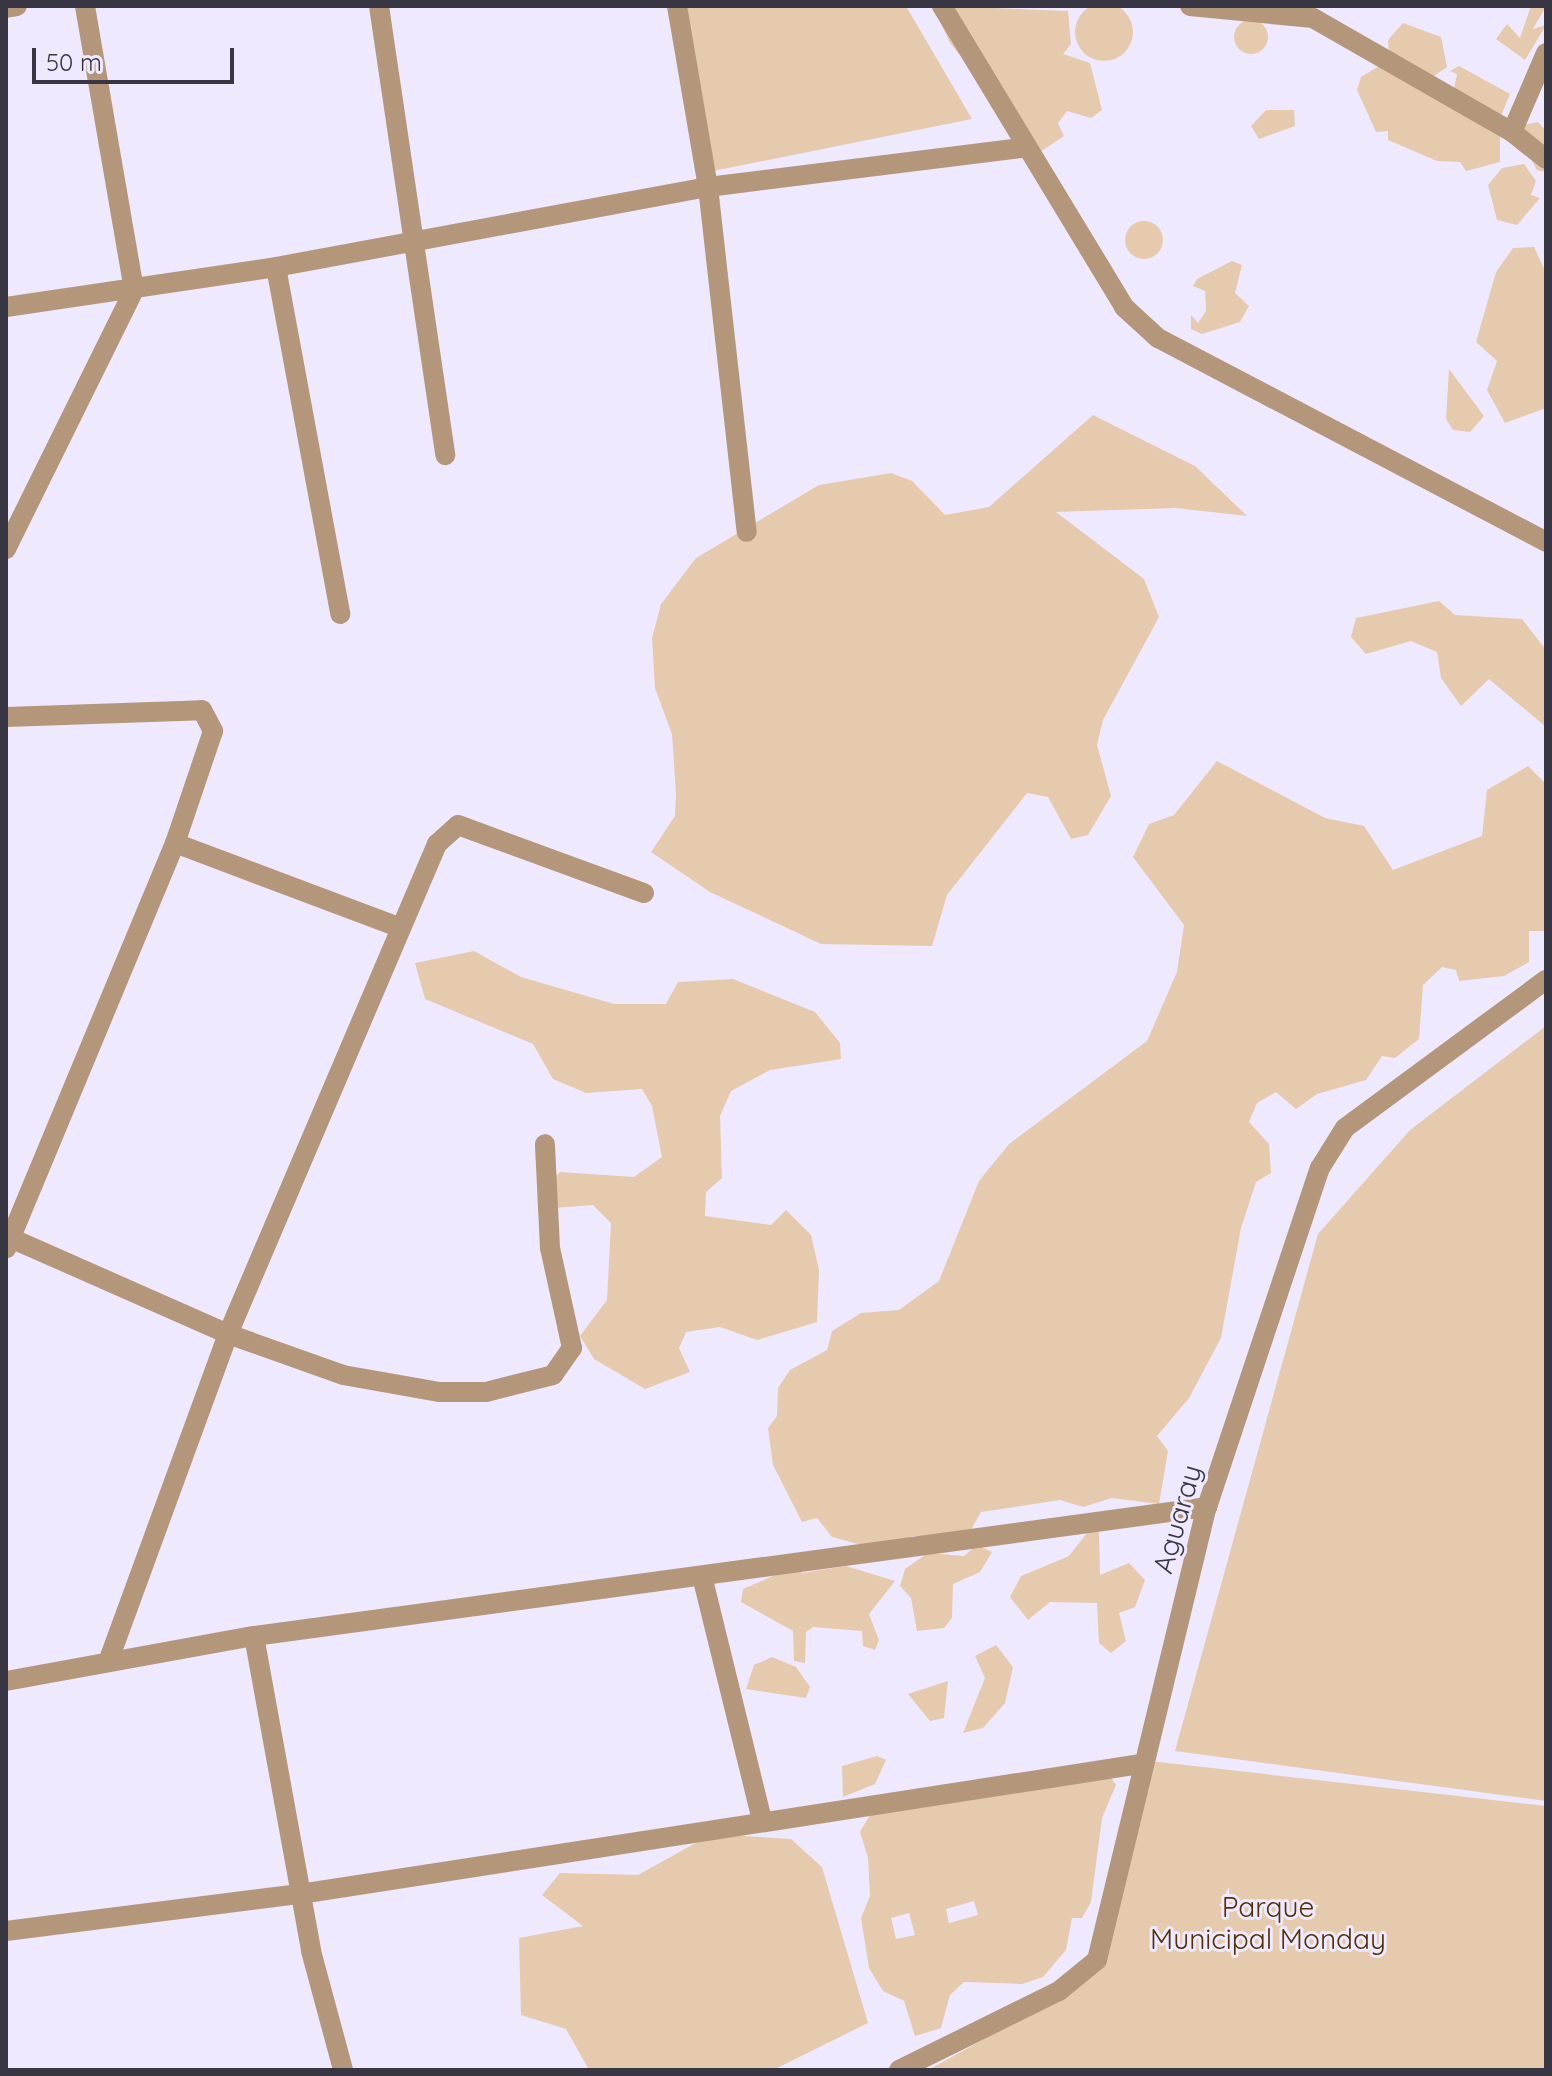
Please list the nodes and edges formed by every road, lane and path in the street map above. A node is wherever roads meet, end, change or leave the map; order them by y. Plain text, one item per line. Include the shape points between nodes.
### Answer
1 (17, 6) edge
2 (85, 6) edge
3 (379, 6) edge
4 (677, 6) edge
5 (942, 6) edge
6 (1190, 6) edge
7 (6, 8) edge
8 (1313, 12) edge
9 (1546, 53) edge
10 (1512, 132) junction
11 (1023, 148) junction
12 (1546, 159) edge
13 (708, 187) junction
14 (414, 238) junction
15 (276, 267) junction
16 (134, 290) junction
17 (6, 307) edge
18 (445, 455) dead end
19 (747, 532) dead end
20 (1546, 542) edge
21 (6, 549) edge
22 (340, 614) dead end
23 (6, 717) edge
24 (175, 843) junction
25 (644, 893) dead end
26 (399, 927) junction
27 (1546, 980) edge
28 (545, 1144) dead end
29 (7, 1240) edge
30 (228, 1334) junction
31 (1207, 1507) junction
32 (702, 1576) junction
33 (254, 1636) junction
34 (108, 1662) junction
35 (6, 1681) edge
36 (1141, 1764) junction
37 (762, 1820) junction
38 (300, 1894) junction
39 (6, 1931) edge
40 (343, 2070) edge
41 (899, 2070) edge

1 - 7 street
2 - 16 street
3 - 14 street
4 - 13 street
5 - 11 street
6 - 8 street
8 - 10 street
9 - 10 street
10 - 12 street
11 - 13 street
11 - 20 street via 1124,307 1158,338
13 - 14 street
13 - 19 street
14 - 15 street
14 - 18 street
15 - 16 street
15 - 22 street
16 - 17 street
16 - 21 street
23 - 24 street via 207,713 213,731
24 - 26 street
24 - 29 street
25 - 26 street via 458,825 437,844
26 - 30 street
27 - 31 street, Aguaray via 1345,1128 1320,1168
28 - 30 street via 550,1248 572,1348 553,1375 486,1392 439,1392 343,1375
29 - 30 street
30 - 34 street
31 - 32 street
31 - 36 street, Aguaray
32 - 33 street
32 - 37 street
33 - 34 street
33 - 38 street
34 - 35 street
36 - 37 street
36 - 41 street, Aguaray via 1097,1960 1059,1991
37 - 38 street
38 - 39 street
38 - 40 street

